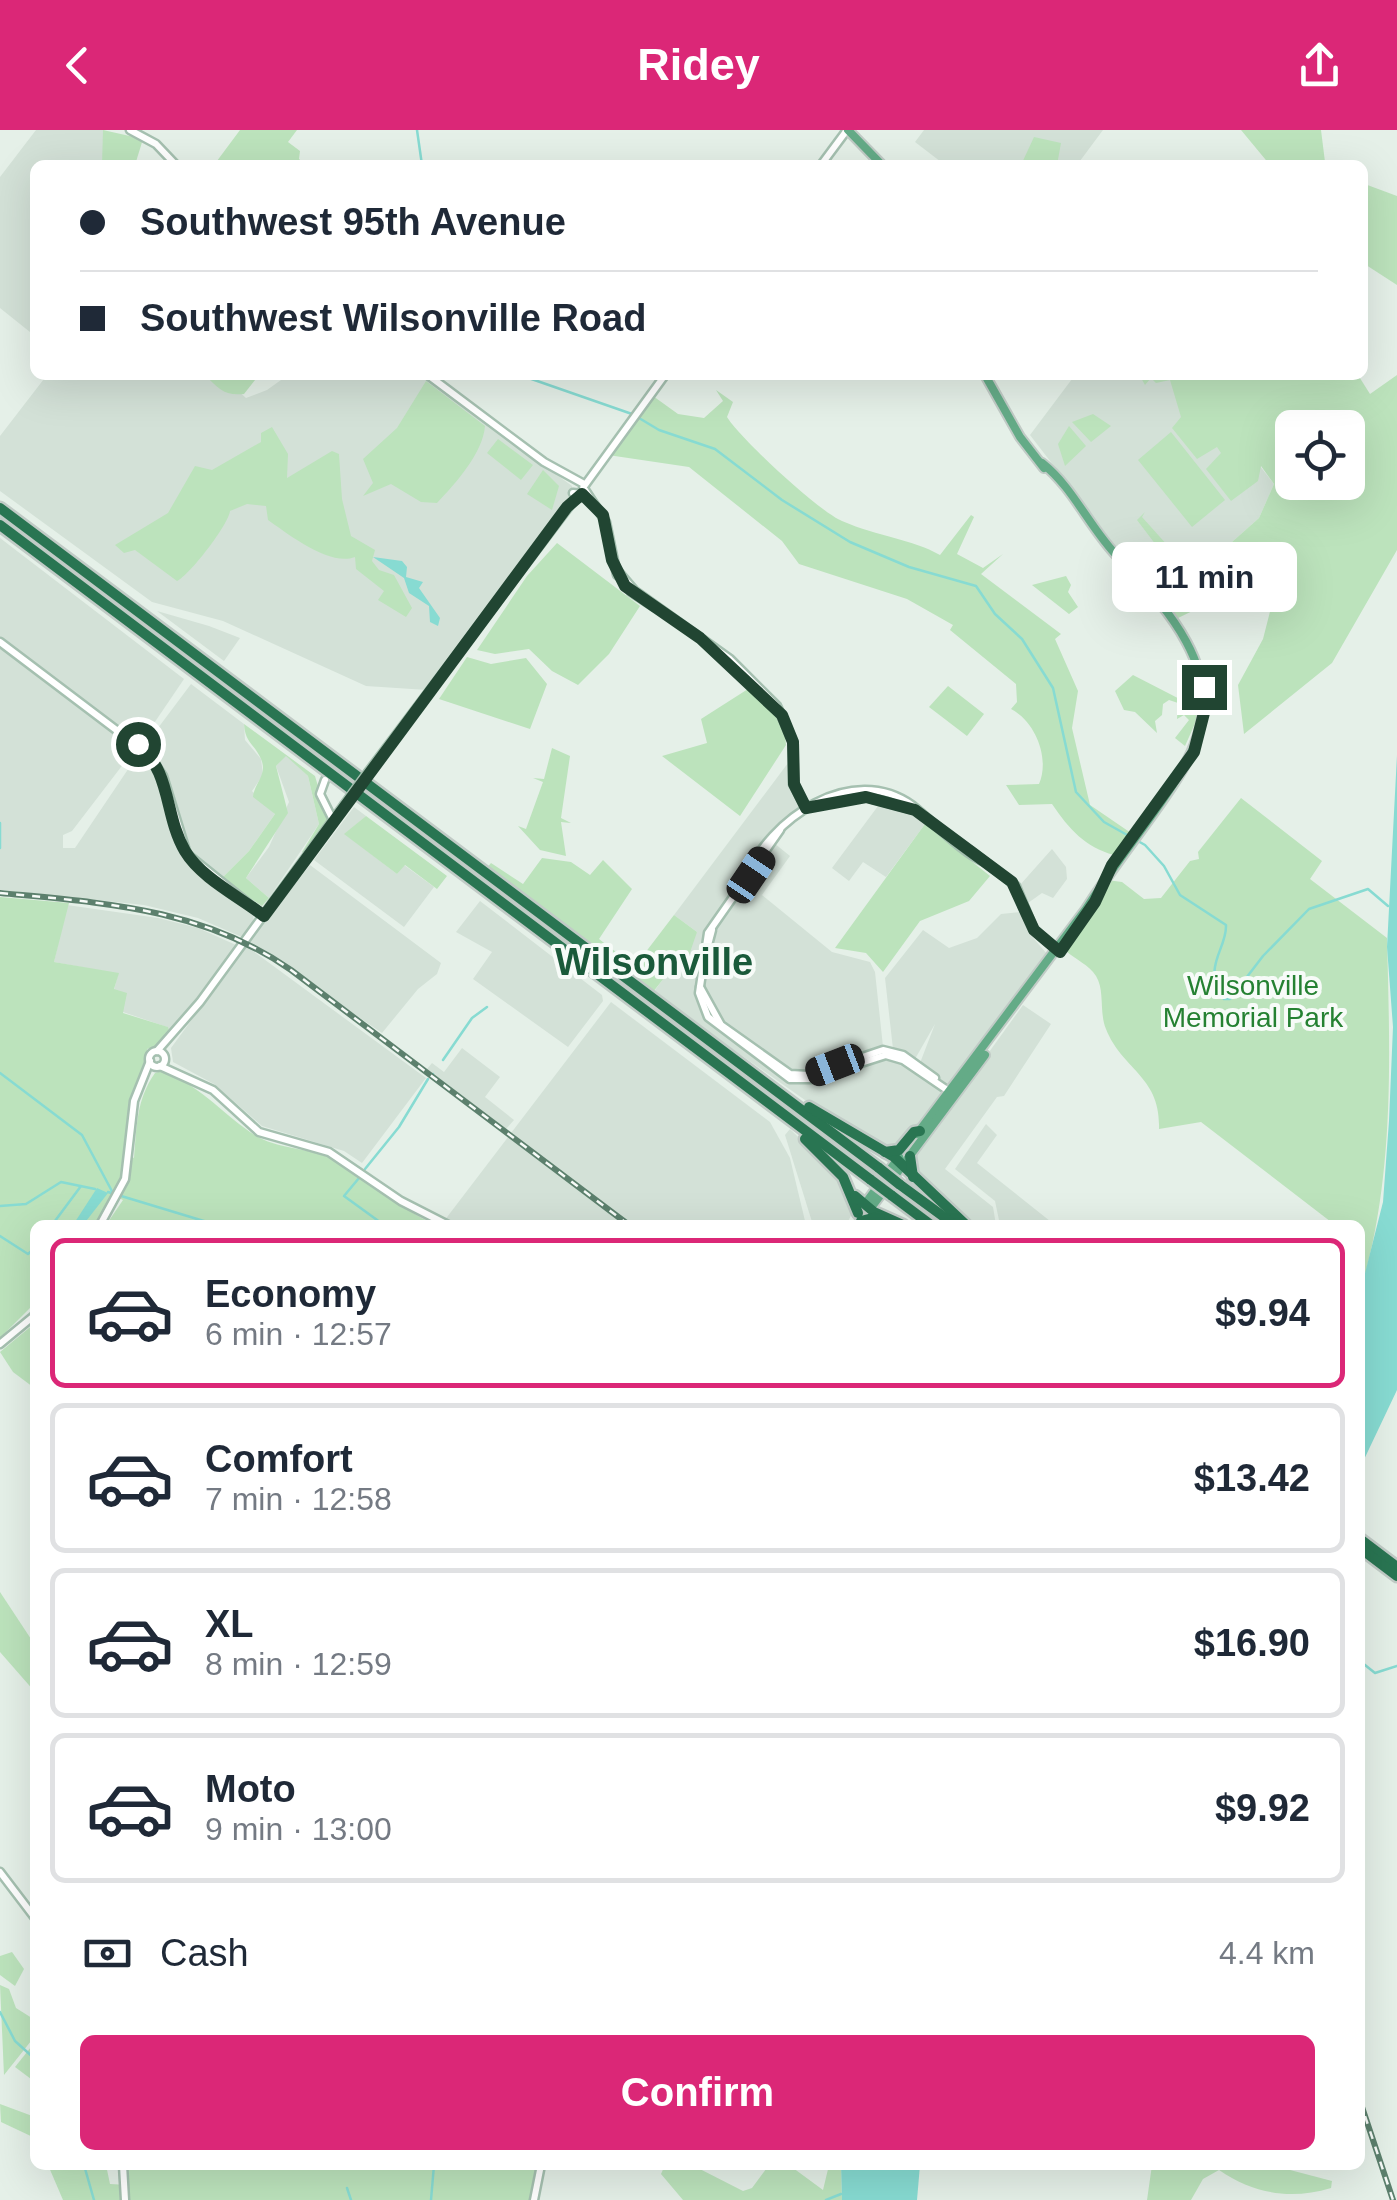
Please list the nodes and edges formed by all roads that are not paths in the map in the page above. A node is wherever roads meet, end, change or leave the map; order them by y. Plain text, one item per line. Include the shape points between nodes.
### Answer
1 (130, 130) edge
2 (848, 130) edge
3 (171, 160) edge
4 (825, 160) edge
5 (877, 160) edge
6 (435, 380) edge
7 (661, 380) edge
8 (990, 380) edge
9 (579, 489) junction
10 (0, 508) edge
11 (0, 525) edge
12 (0, 642) edge
13 (325, 780) dead end
14 (806, 808) junction
15 (333, 820) junction
16 (264, 916) junction
17 (1058, 951) junction
18 (161, 1060) junction
19 (150, 1061) junction
20 (745, 1068) junction
21 (952, 1094) junction
22 (764, 1101) junction
23 (135, 1103) junction
24 (920, 1131) junction
25 (884, 1152) junction
26 (910, 1156) junction
27 (900, 1164) junction
28 (913, 1178) junction
29 (863, 1216) edge
30 (104, 1220) edge
31 (438, 1220) edge
32 (925, 1220) edge
33 (947, 1220) edge
34 (960, 1220) edge
35 (30, 1318) edge
36 (0, 1344) edge
37 (1365, 1543) edge
38 (1365, 1551) edge
39 (1397, 1569) edge
40 (0, 1872) edge
41 (30, 1911) edge
42 (123, 2170) edge
43 (540, 2170) edge
44 (125, 2200) edge
45 (534, 2200) edge

1 - 3 main road
2 - 4 main road
2 - 5 main road
6 - 9 main road
7 - 9 main road
8 - 17 main road via 1027,443 1172,624 1194,658 1205,708 1194,752
9 - 14 main road via 596,503 617,570 635,591 733,662 782,715 793,742 795,786
9 - 15 main road, bridge
10 - 20 highway
11 - 22 highway
12 - 16 main road via 148,754 189,856
13 - 15 main road via 320,794
14 - 17 main road via 866,797 915,810 1018,888 1034,930
14 - 21 main road via 780,830 711,929 700,988 721,1025 787,1073 804,1076 890,1051 912,1060
15 - 16 main road
16 - 18 main road
17 - 21 main road
18 - 19 main road
18 - 19 main road
18 - 23 main road
18 - 31 main road via 213,1090 259,1132 329,1152
19 - 23 main road
20 - 25 highway
20 - 33 highway, bridge
21 - 24 main road
21 - 26 main road
22 - 29 highway via 824,1156
22 - 32 highway, bridge
23 - 30 main road via 129,1165
24 - 25 highway via 899,1150
24 - 27 main road
25 - 27 highway
26 - 27 main road
26 - 28 highway
27 - 28 highway
27 - 29 main road
28 - 34 highway
35 - 36 main road
37 - 39 highway
38 - 39 highway
40 - 41 main road
42 - 44 main road
43 - 45 main road

